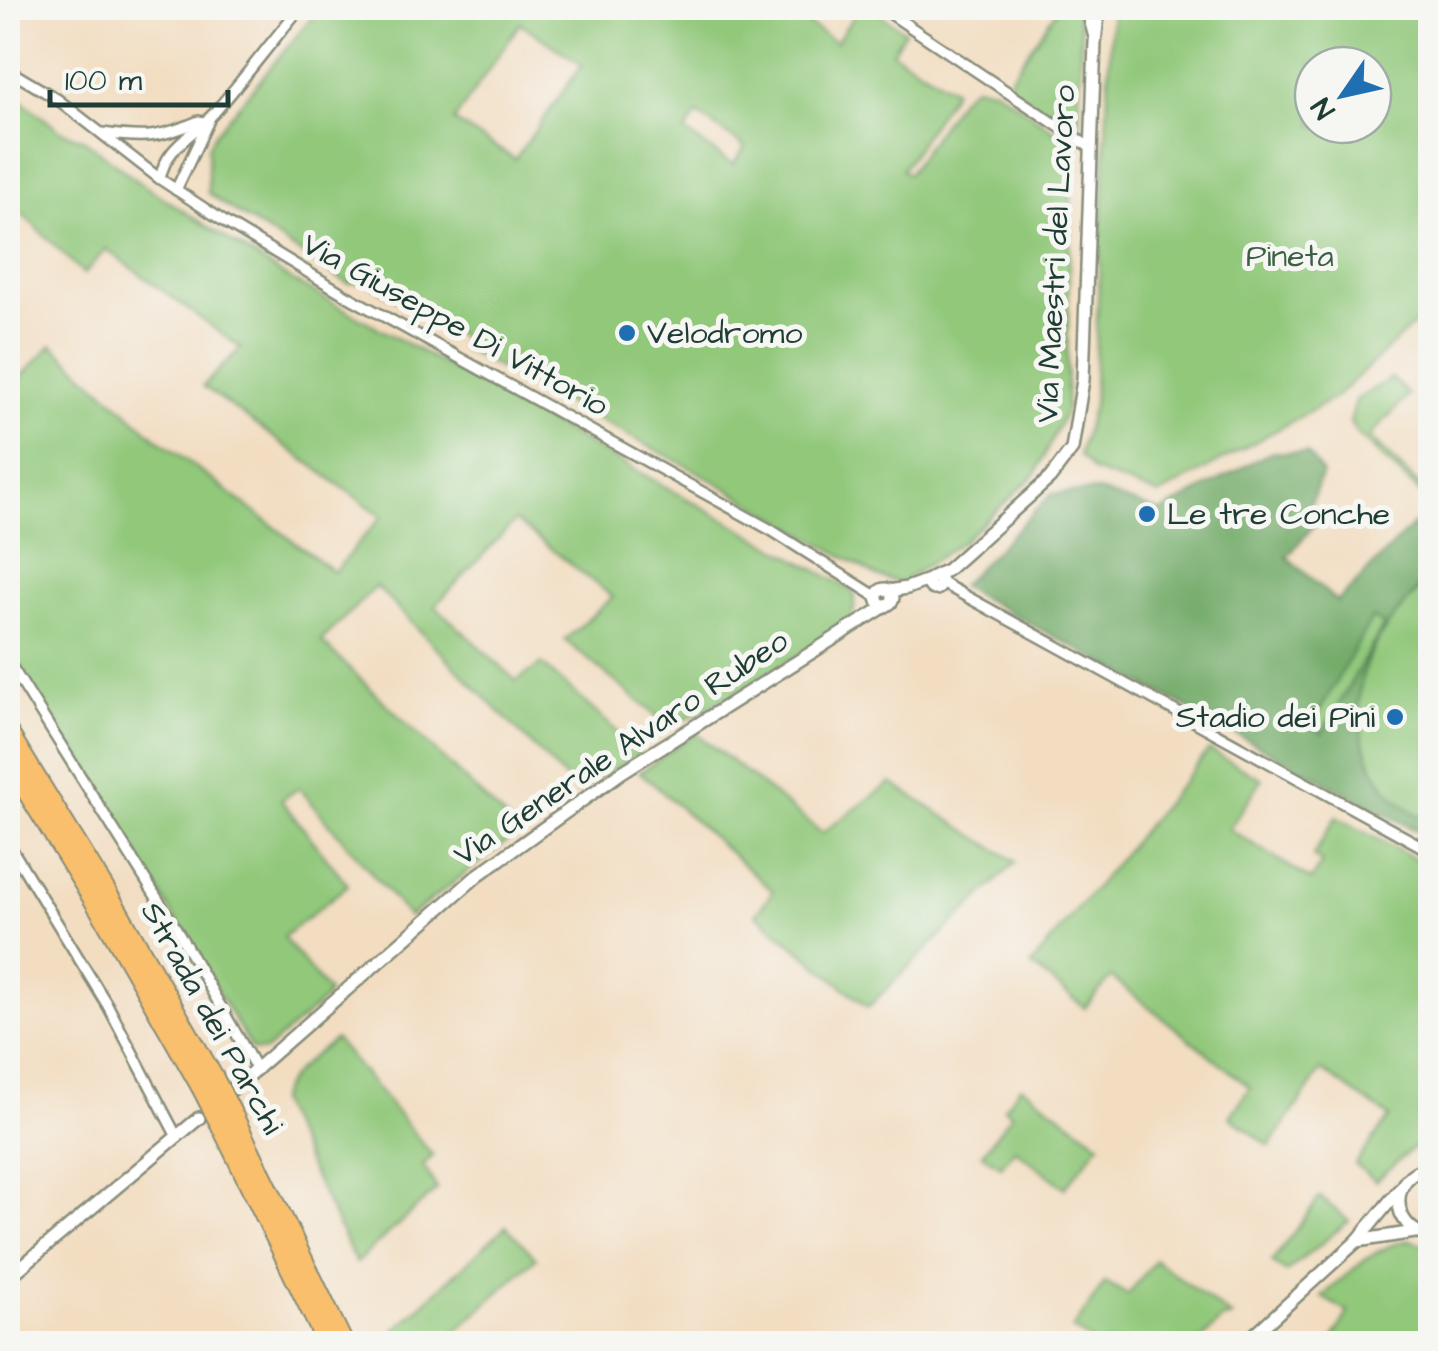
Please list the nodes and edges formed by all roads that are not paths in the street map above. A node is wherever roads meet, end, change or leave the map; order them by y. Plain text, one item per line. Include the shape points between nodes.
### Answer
1 (300, 8) edge
2 (882, 8) edge
3 (1086, 8) edge
4 (1099, 8) edge
5 (1095, 42) junction
6 (8, 70) edge
7 (211, 116) junction
8 (100, 132) junction
9 (1091, 148) junction
10 (160, 179) junction
11 (176, 190) junction
12 (937, 581) junction
13 (884, 598) junction
14 (8, 661) edge
15 (8, 732) edge
16 (8, 761) edge
17 (8, 843) edge
18 (1430, 851) edge
19 (257, 1070) junction
20 (207, 1083) junction
21 (233, 1089) dead end
22 (200, 1118) dead end
23 (228, 1122) junction
24 (178, 1137) junction
25 (1430, 1168) edge
26 (1400, 1190) junction
27 (1416, 1232) junction
28 (1430, 1236) edge
29 (1357, 1242) junction
30 (8, 1278) edge
31 (328, 1344) edge
32 (344, 1344) edge
33 (1244, 1344) edge

1 - 7 street
2 - 9 street
3 - 5 street
4 - 5 street, Via Maestri del Lavoro
5 - 9 street, Via Maestri del Lavoro
6 - 8 street, Via Giuseppe Di Vittorio
7 - 8 street via 166,136
7 - 10 street via 163,163
7 - 11 street
8 - 10 street, Via Giuseppe Di Vittorio
9 - 12 street, Via Maestri del Lavoro via 1083,380 1072,449 1050,478
10 - 11 street, Via Giuseppe Di Vittorio
11 - 13 street, Via Giuseppe Di Vittorio via 349,297
12 - 13 street, Via Maestri del Lavoro
12 - 18 street
13 - 19 street, Via Generale Alvaro Rubeo via 866,618 622,772 478,875
14 - 19 street
15 - 20 highway, Strada dei Parchi via 118,909
16 - 20 highway, Strada dei Parchi
17 - 24 street
19 - 21 street, Via Generale Alvaro Rubeo
20 - 23 highway, Strada dei Parchi, bridge
22 - 24 street
23 - 31 highway, Strada dei Parchi
23 - 32 highway, Strada dei Parchi
24 - 30 street
25 - 26 street via 1412,1174
26 - 27 street via 1398,1209
26 - 29 street
27 - 28 street
27 - 29 street
29 - 33 street

